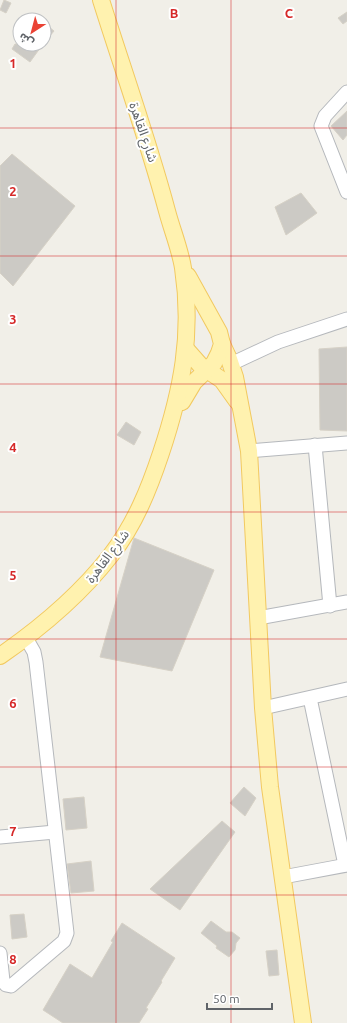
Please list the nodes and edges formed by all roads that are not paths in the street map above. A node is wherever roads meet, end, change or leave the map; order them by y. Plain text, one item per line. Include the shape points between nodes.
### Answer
1 (101, 0) edge
2 (347, 92) edge
3 (347, 192) edge
4 (183, 265) junction
5 (347, 319) edge
6 (220, 338) junction
7 (186, 342) junction
8 (231, 364) junction
9 (207, 370) junction
10 (241, 410) junction
11 (170, 426) junction
12 (347, 443) edge
13 (315, 445) junction
14 (250, 451) junction
15 (347, 602) edge
16 (330, 606) junction
17 (258, 618) junction
18 (26, 638) junction
19 (0, 656) edge
20 (347, 689) edge
21 (310, 698) junction
22 (263, 708) junction
23 (55, 832) junction
24 (0, 837) edge
25 (346, 865) edge
26 (283, 877) junction
27 (0, 953) edge
28 (303, 1023) edge

1 - 4 main road, شارع القاهرة via 154,161
2 - 3 street via 325,116 321,126
4 - 6 main road, شارع القاهرة
4 - 7 main road, شارع القاهرة
5 - 8 street via 278,342
6 - 7 main road via 212,327 204,325 195,327
6 - 8 main road
6 - 9 main road, شارع القاهرة via 217,358
7 - 9 main road via 197,362
7 - 11 main road, شارع القاهرة via 180,388
8 - 10 main road
9 - 10 main road via 228,387
9 - 11 main road, شارع القاهرة via 191,386
10 - 14 main road
11 - 18 main road, شارع القاهرة via 146,495 112,553 74,596
12 - 13 street
13 - 14 street
13 - 16 street
14 - 17 main road
15 - 16 street
16 - 17 street
17 - 22 main road
18 - 19 main road, شارع القاهرة
18 - 23 street via 36,662
20 - 21 street
21 - 22 street
21 - 25 street
22 - 26 main road via 270,787
23 - 24 street
23 - 27 street via 66,938 11,986 3,981
25 - 26 street
26 - 28 main road

